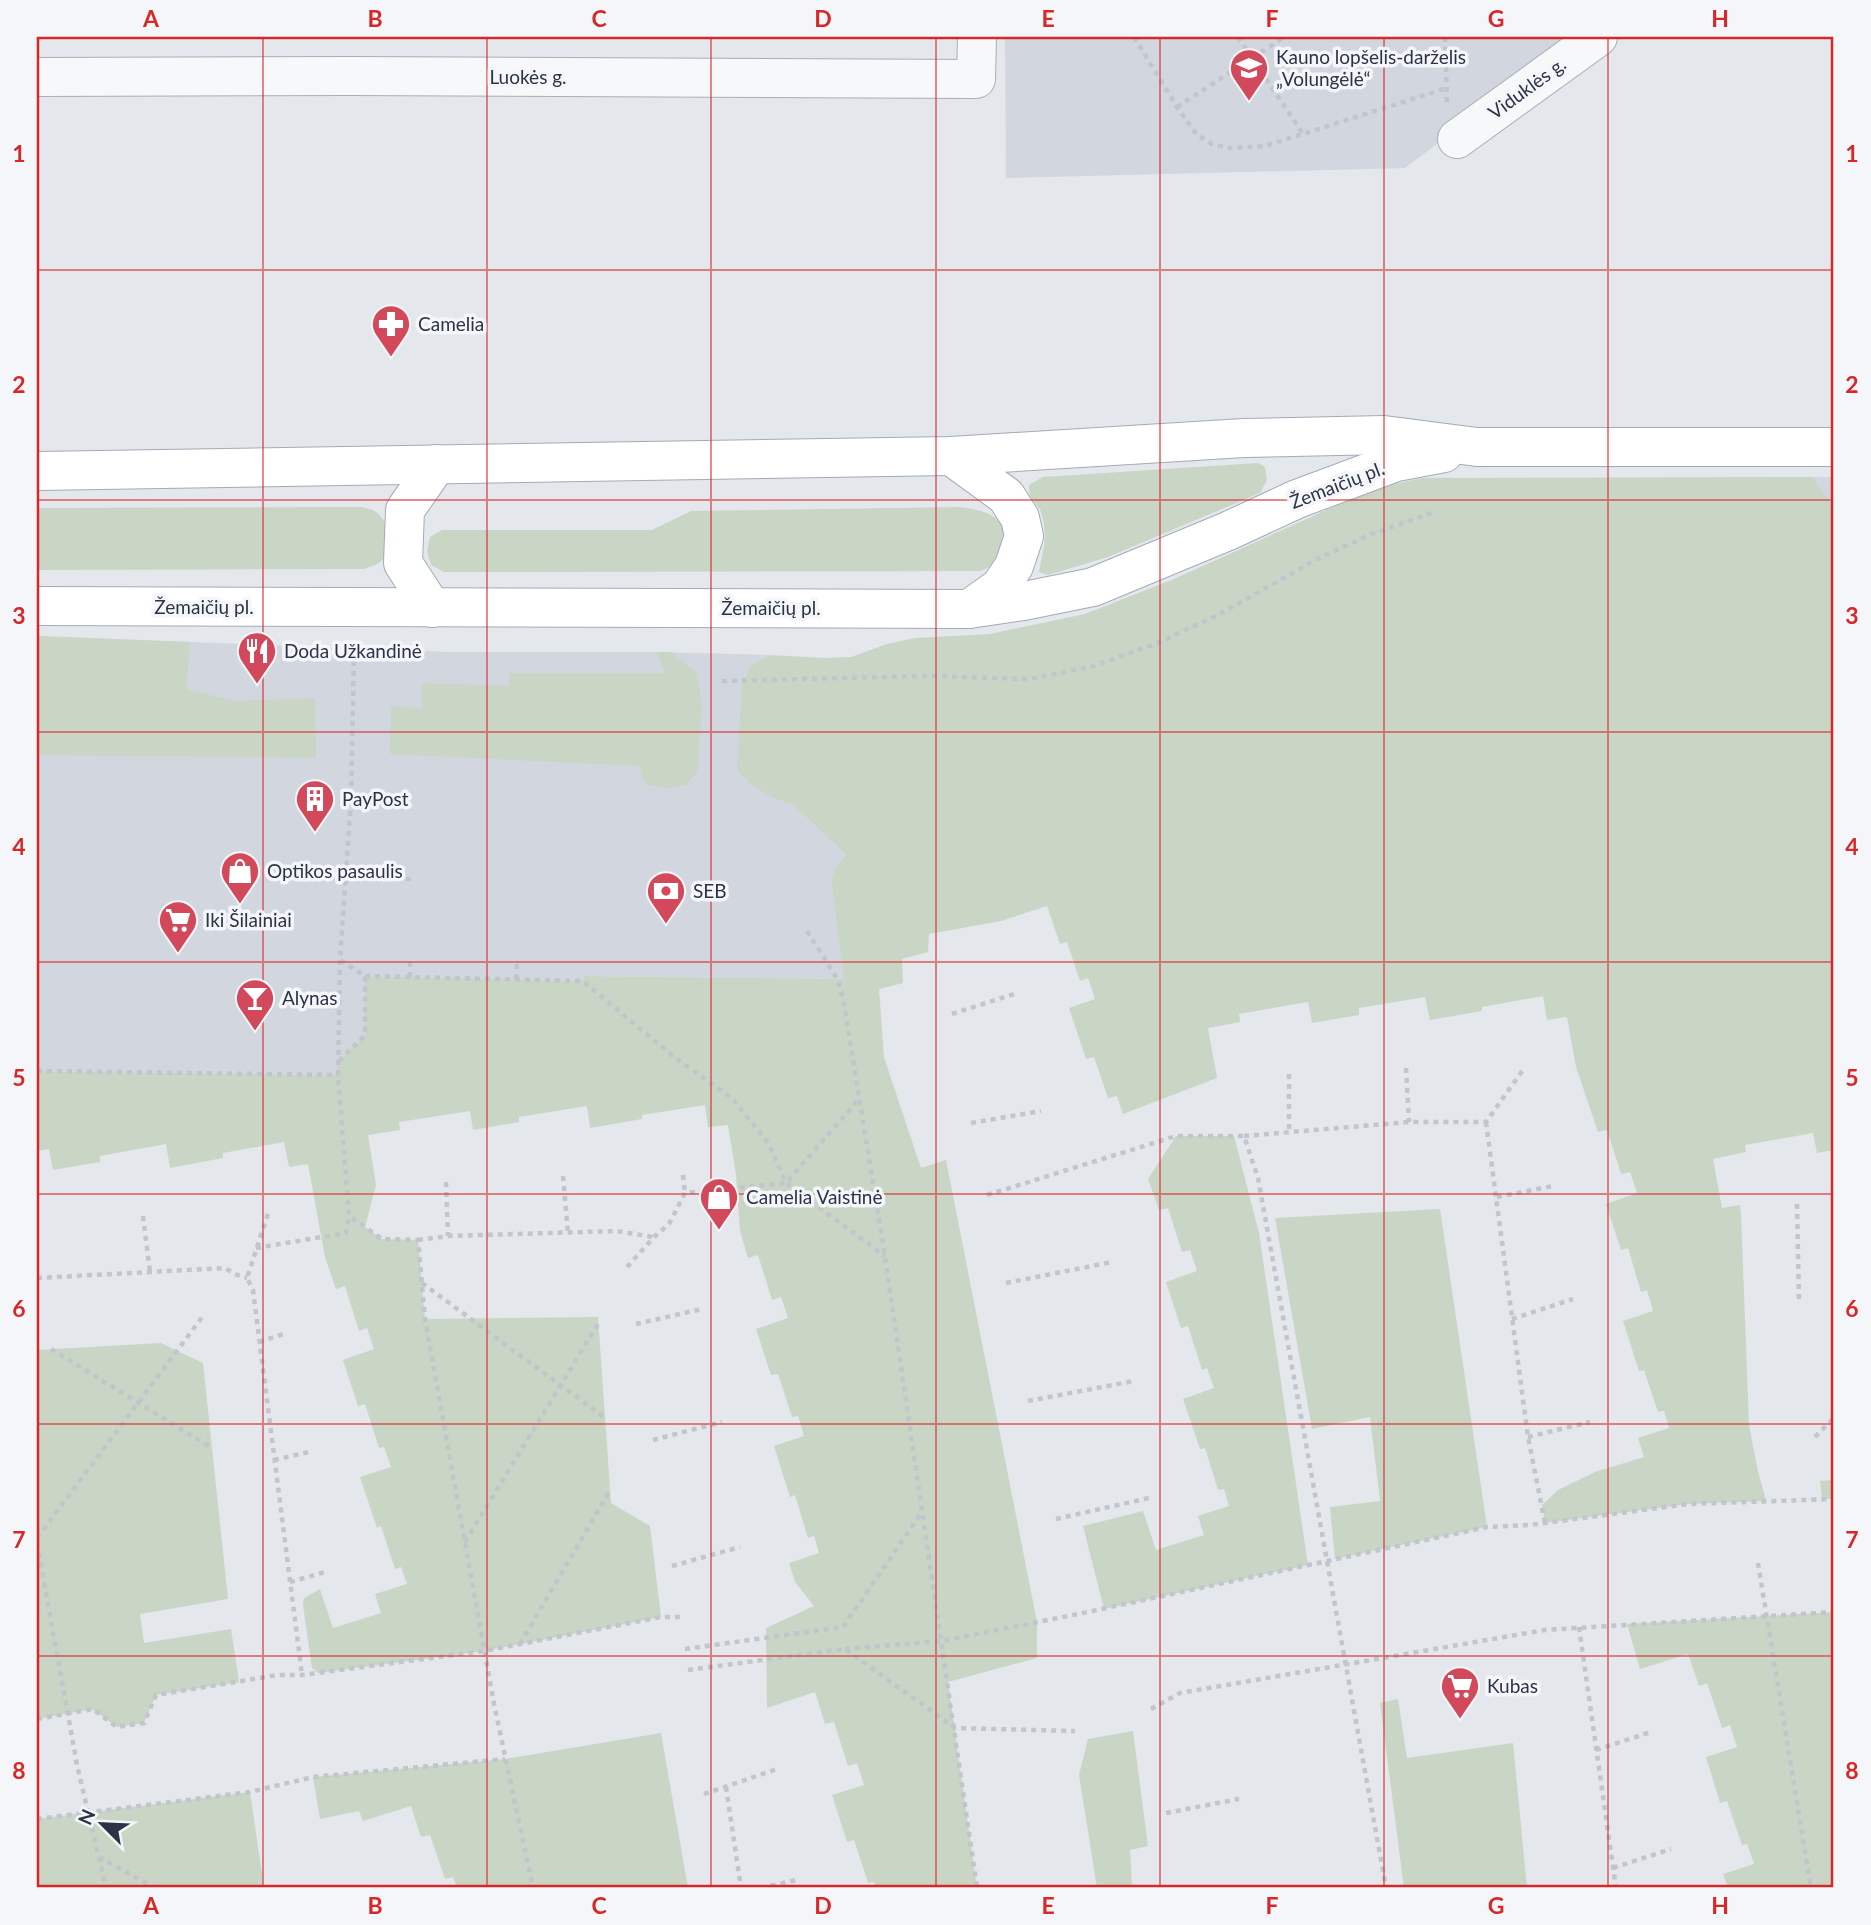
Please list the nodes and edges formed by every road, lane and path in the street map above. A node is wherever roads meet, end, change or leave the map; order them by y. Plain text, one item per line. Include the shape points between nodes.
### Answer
1 (976, 37) edge
2 (1133, 37) edge
3 (1238, 37) edge
4 (1284, 37) edge
5 (1445, 37) edge
6 (1598, 37) edge
7 (1252, 58) junction
8 (37, 77) edge
9 (1447, 88) junction
10 (1177, 107) junction
11 (1303, 134) junction
12 (1457, 139) joint
13 (1478, 447) junction
14 (1834, 447) edge
15 (951, 456) junction
16 (437, 464) junction
17 (37, 471) edge
18 (1434, 512) dead end
19 (37, 606) edge
20 (432, 608) junction
21 (969, 609) junction
22 (354, 653) dead end
23 (722, 681) dead end
24 (412, 879) dead end
25 (345, 880) junction
26 (807, 931) dead end
27 (410, 959) dead end
28 (340, 960) junction
29 (517, 960) dead end
30 (365, 976) junction
31 (410, 977) junction
32 (516, 979) junction
33 (1017, 993) dead end
34 (952, 1014) dead end
35 (338, 1061) junction
36 (1525, 1067) dead end
37 (1406, 1068) dead end
38 (37, 1070) edge
39 (1289, 1074) dead end
40 (338, 1075) junction
41 (860, 1098) junction
42 (1041, 1111) dead end
43 (1409, 1122) junction
44 (1486, 1122) junction
45 (971, 1123) dead end
46 (1289, 1132) junction
47 (1244, 1136) junction
48 (683, 1175) dead end
49 (563, 1176) dead end
50 (446, 1182) dead end
51 (786, 1183) junction
52 (1553, 1186) dead end
53 (685, 1194) junction
54 (987, 1195) dead end
55 (1497, 1197) junction
56 (1797, 1204) dead end
57 (268, 1214) dead end
58 (143, 1216) dead end
59 (349, 1216) junction
60 (568, 1233) junction
61 (448, 1236) junction
62 (654, 1237) junction
63 (418, 1240) junction
64 (257, 1248) junction
65 (885, 1257) junction
66 (1112, 1262) dead end
67 (627, 1267) dead end
68 (150, 1272) junction
69 (37, 1278) edge
70 (247, 1278) junction
71 (421, 1282) junction
72 (1006, 1283) dead end
73 (1573, 1299) dead end
74 (1799, 1301) dead end
75 (702, 1309) dead end
76 (203, 1316) dead end
77 (1513, 1319) junction
78 (598, 1324) dead end
79 (636, 1324) dead end
80 (287, 1333) dead end
81 (259, 1342) junction
82 (51, 1349) dead end
83 (1134, 1381) dead end
84 (562, 1384) junction
85 (1028, 1401) dead end
86 (138, 1403) junction
87 (605, 1418) dead end
88 (1834, 1418) edge
89 (722, 1422) dead end
90 (1590, 1422) dead end
91 (1528, 1437) junction
92 (1815, 1437) dead end
93 (653, 1440) dead end
94 (212, 1448) dead end
95 (309, 1452) dead end
96 (274, 1460) junction
97 (610, 1492) dead end
98 (1149, 1498) dead end
99 (1834, 1499) edge
100 (923, 1512) junction
101 (1055, 1519) dead end
102 (1545, 1523) junction
103 (37, 1538) edge
104 (37, 1543) edge
105 (465, 1543) junction
106 (740, 1548) dead end
107 (1328, 1560) junction
108 (1758, 1563) dead end
109 (672, 1566) dead end
110 (325, 1572) dead end
111 (290, 1582) junction
112 (1834, 1612) edge
113 (1766, 1616) junction
114 (680, 1617) dead end
115 (1579, 1627) junction
116 (942, 1641) junction
117 (519, 1644) junction
118 (685, 1649) dead end
119 (845, 1649) junction
120 (484, 1651) junction
121 (1346, 1663) junction
122 (688, 1670) dead end
123 (302, 1675) junction
124 (1151, 1709) dead end
125 (68, 1713) junction
126 (37, 1719) edge
127 (955, 1728) junction
128 (1075, 1731) dead end
129 (1651, 1732) dead end
130 (1596, 1750) junction
131 (505, 1759) junction
132 (777, 1769) dead end
133 (726, 1787) junction
134 (704, 1794) dead end
135 (1239, 1799) dead end
136 (89, 1813) junction
137 (1166, 1813) dead end
138 (37, 1819) edge
139 (1671, 1849) dead end
140 (99, 1856) junction
141 (1613, 1868) junction
142 (796, 1880) dead end
143 (374, 1886) dead end
144 (106, 1888) edge
145 (155, 1888) edge
146 (365, 1888) edge
147 (533, 1888) edge
148 (741, 1888) edge
149 (761, 1888) edge
150 (977, 1888) edge
151 (1386, 1888) edge
152 (1616, 1888) edge
153 (1811, 1888) edge

1 - 8 street, Luokės g. via 976,79
2 - 10 path
3 - 7 path
4 - 7 path
5 - 9 path
6 - 12 street, Viduklės g.
7 - 10 path
7 - 11 path
9 - 11 path
9 - 12 path via 1448,122
10 - 11 path via 1197,135 1229,148 1265,146
13 - 14 main road, Žemaičių pl.
13 - 15 main road, Žemaičių pl. via 1384,435 1244,438
13 - 21 main road, Žemaičių pl. via 1396,462 1297,499 1093,587
15 - 16 main road, Žemaičių pl.
15 - 21 main road via 1006,496 1020,518 1024,536 1014,566 1000,587
16 - 17 main road, Žemaičių pl.
16 - 20 main road via 405,510 403,563
18 - 23 path via 1372,534 1216,616 1091,667 1029,680 927,676
19 - 20 main road, Žemaičių pl.
20 - 21 main road, Žemaičių pl.
22 - 25 path
24 - 25 path
25 - 28 path
26 - 41 path via 838,979
27 - 31 path
28 - 30 path
28 - 35 path
29 - 32 path
30 - 31 path
30 - 35 path via 365,1035
31 - 32 path
32 - 51 path via 583,981 674,1057 732,1098 769,1144
33 - 34 path
35 - 40 path
36 - 44 path
37 - 43 path
38 - 40 path
39 - 46 path
40 - 59 path
41 - 51 path
41 - 65 path
42 - 45 path
43 - 44 path
43 - 46 path
44 - 55 path
46 - 47 path
47 - 54 path via 1176,1136
47 - 107 path via 1258,1178
48 - 53 path
49 - 60 path
50 - 61 path
51 - 53 path
51 - 65 path
52 - 55 path
53 - 62 path via 669,1224
55 - 77 path
56 - 74 path
57 - 64 path
58 - 68 path
59 - 63 path via 382,1238
59 - 64 path via 346,1233
60 - 61 path
60 - 62 path via 617,1231
61 - 63 path
62 - 67 path
63 - 71 path
64 - 70 path
65 - 100 path
66 - 72 path
68 - 69 path
68 - 70 path via 225,1268
70 - 81 path via 253,1290
71 - 84 path
71 - 105 path
73 - 77 path
75 - 79 path
76 - 86 path
77 - 91 path
78 - 84 path
80 - 81 path
81 - 96 path
82 - 86 path
83 - 85 path
84 - 87 path
84 - 105 path
86 - 94 path
86 - 103 path
88 - 92 path
89 - 93 path
90 - 91 path
91 - 102 path
95 - 96 path
96 - 111 path
97 - 117 path
98 - 101 path
99 - 102 path via 1688,1504
100 - 116 path
100 - 118 path via 843,1627
102 - 107 path via 1487,1527
104 - 125 path
105 - 120 path
106 - 109 path
107 - 116 path
107 - 121 path
108 - 113 path
110 - 111 path
111 - 123 path
112 - 113 path
113 - 115 path
113 - 153 path
114 - 117 path
115 - 121 path
115 - 130 path
116 - 119 path
116 - 127 path
117 - 120 path
119 - 122 path
119 - 127 path
120 - 123 path
120 - 131 path
121 - 124 path via 1180,1693
121 - 151 path
123 - 125 path via 156,1695 144,1723 117,1727 93,1709
125 - 126 path
125 - 136 path
127 - 128 path
127 - 150 path
129 - 130 path
130 - 141 path
131 - 136 path via 313,1777 250,1792
131 - 147 path
132 - 133 path
133 - 134 path
133 - 148 path
135 - 137 path
136 - 138 path
136 - 140 path
139 - 141 path
140 - 144 path
140 - 145 path
141 - 152 path
142 - 149 path
143 - 146 path

